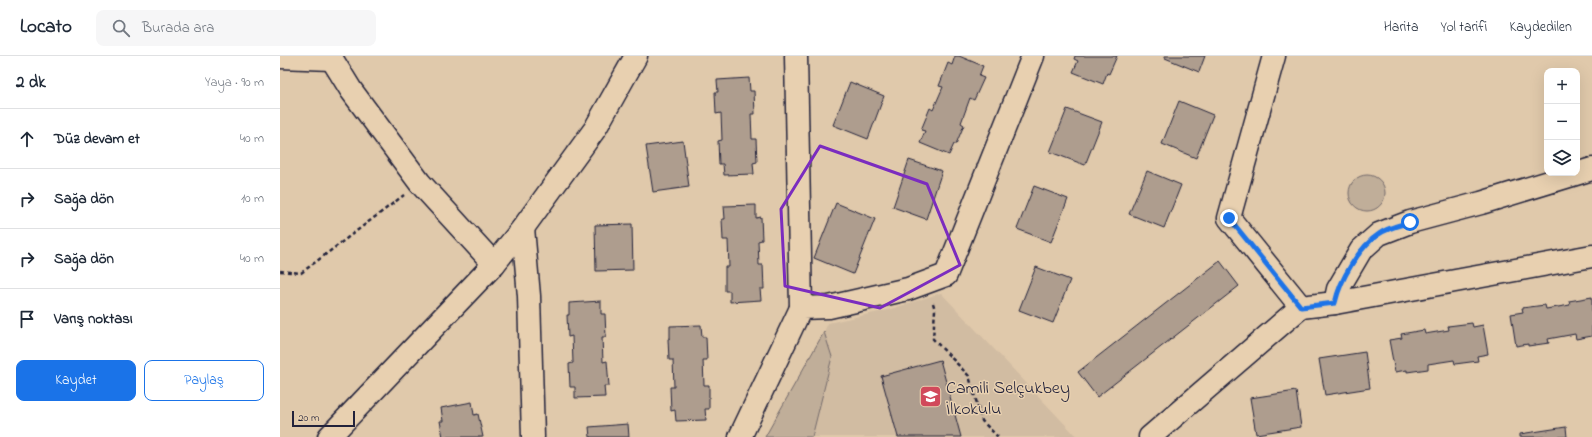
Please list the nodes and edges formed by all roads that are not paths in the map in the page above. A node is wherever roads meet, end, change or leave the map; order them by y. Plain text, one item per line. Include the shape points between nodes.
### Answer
1 (636, 56) edge
2 (796, 56) edge
3 (1033, 56) edge
4 (1274, 56) edge
5 (280, 57) edge
6 (330, 58) edge
7 (1592, 169) edge
8 (523, 228) junction
9 (1592, 256) edge
10 (494, 264) junction
11 (1335, 303) junction
12 (1301, 307) junction
13 (800, 308) junction
14 (329, 437) edge
15 (533, 437) edge
16 (740, 437) edge
17 (1150, 437) edge

1 - 8 street via 595,129
2 - 13 street
3 - 13 street via 946,275 908,289 829,307
4 - 12 street via 1229,218
5 - 6 street
6 - 10 street via 420,183
7 - 11 street via 1481,204 1410,222 1379,234 1361,250 1338,289
8 - 10 street
8 - 15 street via 530,296
9 - 11 street
10 - 14 street
11 - 12 street
12 - 17 street
13 - 16 street

